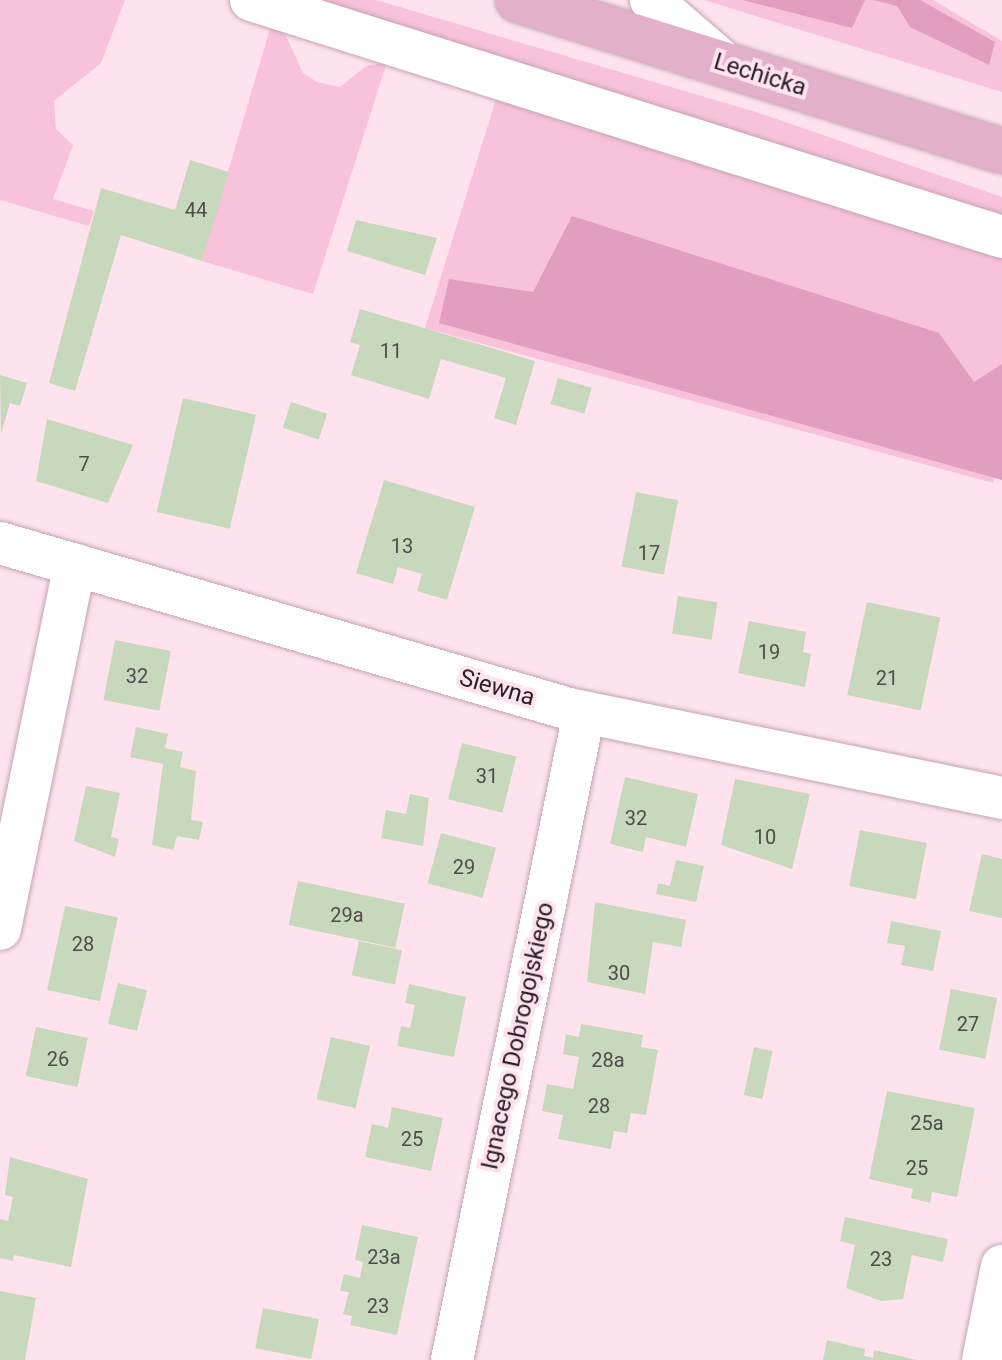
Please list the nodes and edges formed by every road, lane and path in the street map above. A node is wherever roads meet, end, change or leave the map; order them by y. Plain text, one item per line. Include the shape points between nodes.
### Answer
1 (251, 0) edge
2 (518, 0) edge
3 (651, 0) edge
4 (727, 65) junction
5 (1002, 151) edge
6 (1002, 237) edge
7 (0, 543) edge
8 (75, 565) junction
9 (584, 713) junction
10 (1002, 798) edge
11 (0, 929) edge
12 (1002, 1266) edge
13 (452, 1360) edge
14 (983, 1360) edge

1 - 6 street
2 - 4 main road, Lechicka
3 - 4 street
4 - 5 main road, Lechicka
7 - 8 street, Siewna
8 - 9 street, Siewna
8 - 11 street
9 - 10 street, Siewna
9 - 13 street, Ignacego Dobrogojskiego
12 - 14 street

